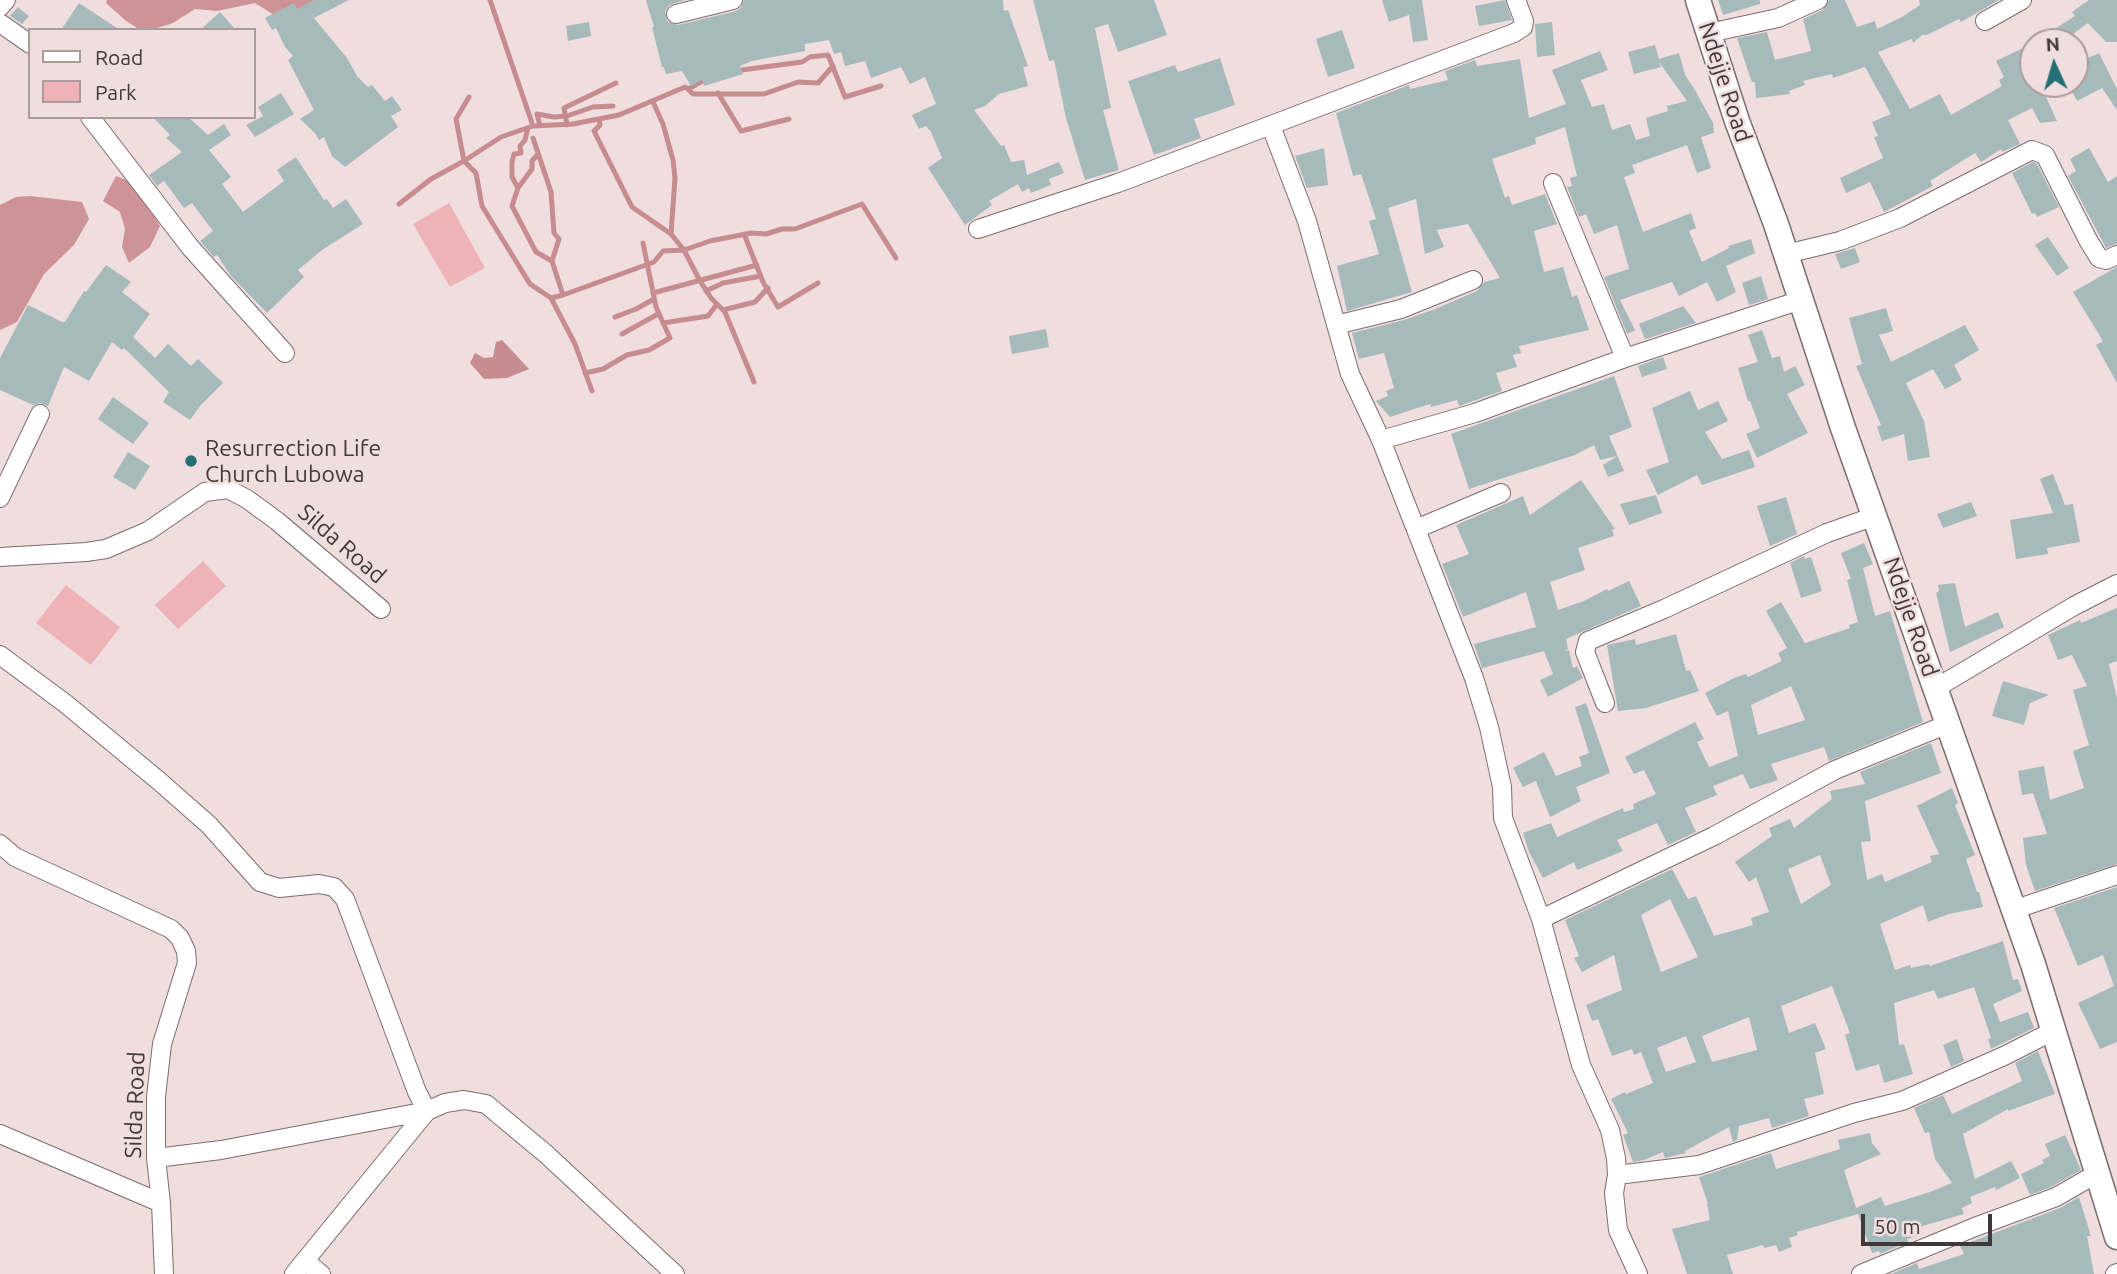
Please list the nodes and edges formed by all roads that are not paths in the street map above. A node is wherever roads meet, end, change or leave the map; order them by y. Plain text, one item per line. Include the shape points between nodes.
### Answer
1 (6, 0) edge
2 (733, 0) edge
3 (1516, 0) edge
4 (1698, 0) edge
5 (1818, 0) edge
6 (2022, 0) edge
7 (0, 7) edge
8 (676, 14) dead end
9 (1985, 21) dead end
10 (0, 23) edge
11 (1709, 33) junction
12 (28, 43) edge
13 (92, 119) edge
14 (1271, 126) junction
15 (1553, 183) dead end
16 (978, 229) dead end
17 (1786, 254) junction
18 (2117, 255) edge
19 (1473, 281) dead end
20 (1801, 300) junction
21 (1336, 325) junction
22 (285, 353) dead end
23 (1625, 358) junction
24 (40, 414) dead end
25 (1381, 440) junction
26 (1501, 493) dead end
27 (0, 498) edge
28 (1875, 516) junction
29 (1416, 529) junction
30 (0, 557) edge
31 (2117, 584) edge
32 (381, 609) dead end
33 (0, 655) edge
34 (1936, 688) junction
35 (1605, 703) dead end
36 (1948, 724) junction
37 (0, 844) edge
38 (2117, 875) edge
39 (2013, 910) junction
40 (1541, 919) junction
41 (2053, 1031) junction
42 (428, 1111) junction
43 (0, 1134) edge
44 (156, 1158) junction
45 (2096, 1174) junction
46 (1617, 1175) junction
47 (2111, 1197) edge
48 (161, 1203) junction
49 (2117, 1237) edge
50 (300, 1267) edge
51 (164, 1274) edge
52 (321, 1274) edge
53 (675, 1274) edge
54 (1638, 1274) edge
55 (1861, 1274) edge

1 - 7 street
2 - 8 street
3 - 14 street via 1524,21 1514,33
4 - 11 street, Ndejje Road
5 - 11 street via 1778,18
6 - 9 street
10 - 12 street
11 - 17 street, Ndejje Road
13 - 22 street via 190,247
14 - 16 street
14 - 21 street via 1307,221
15 - 23 street
17 - 18 street via 1840,241 1900,218 2032,150 2045,155 2099,258
17 - 20 street, Ndejje Road
19 - 21 street via 1401,309
20 - 23 street
20 - 28 street, Ndejje Road
21 - 25 street via 1350,374
23 - 25 street via 1475,413
24 - 27 street
25 - 29 street
26 - 29 street
28 - 34 street, Ndejje Road
28 - 35 street via 1588,640 1585,652
29 - 40 street via 1474,678 1502,787 1503,818
30 - 32 street, Silda Road via 106,549 148,531 205,492 228,489 277,521
31 - 34 street
33 - 42 street via 159,781 209,825 260,882 279,888 334,887 345,899
34 - 36 street, Ndejje Road
36 - 39 street, Ndejje Road
36 - 40 street via 1835,770 1714,836
37 - 44 street, Silda Road via 15,857 171,929 186,951 187,963 162,1044
38 - 39 street
39 - 41 street, Ndejje Road
40 - 46 street via 1581,1065 1610,1130
41 - 45 street, Ndejje Road
41 - 46 street via 1902,1101 1699,1165
42 - 44 street
42 - 50 street
42 - 53 street via 445,1102 486,1104
43 - 48 street
44 - 48 street, Silda Road
45 - 47 street, Ndejje Road
45 - 55 street via 2056,1198
46 - 54 street via 1618,1230
47 - 49 street, Ndejje Road
48 - 51 street, Silda Road
50 - 52 street

